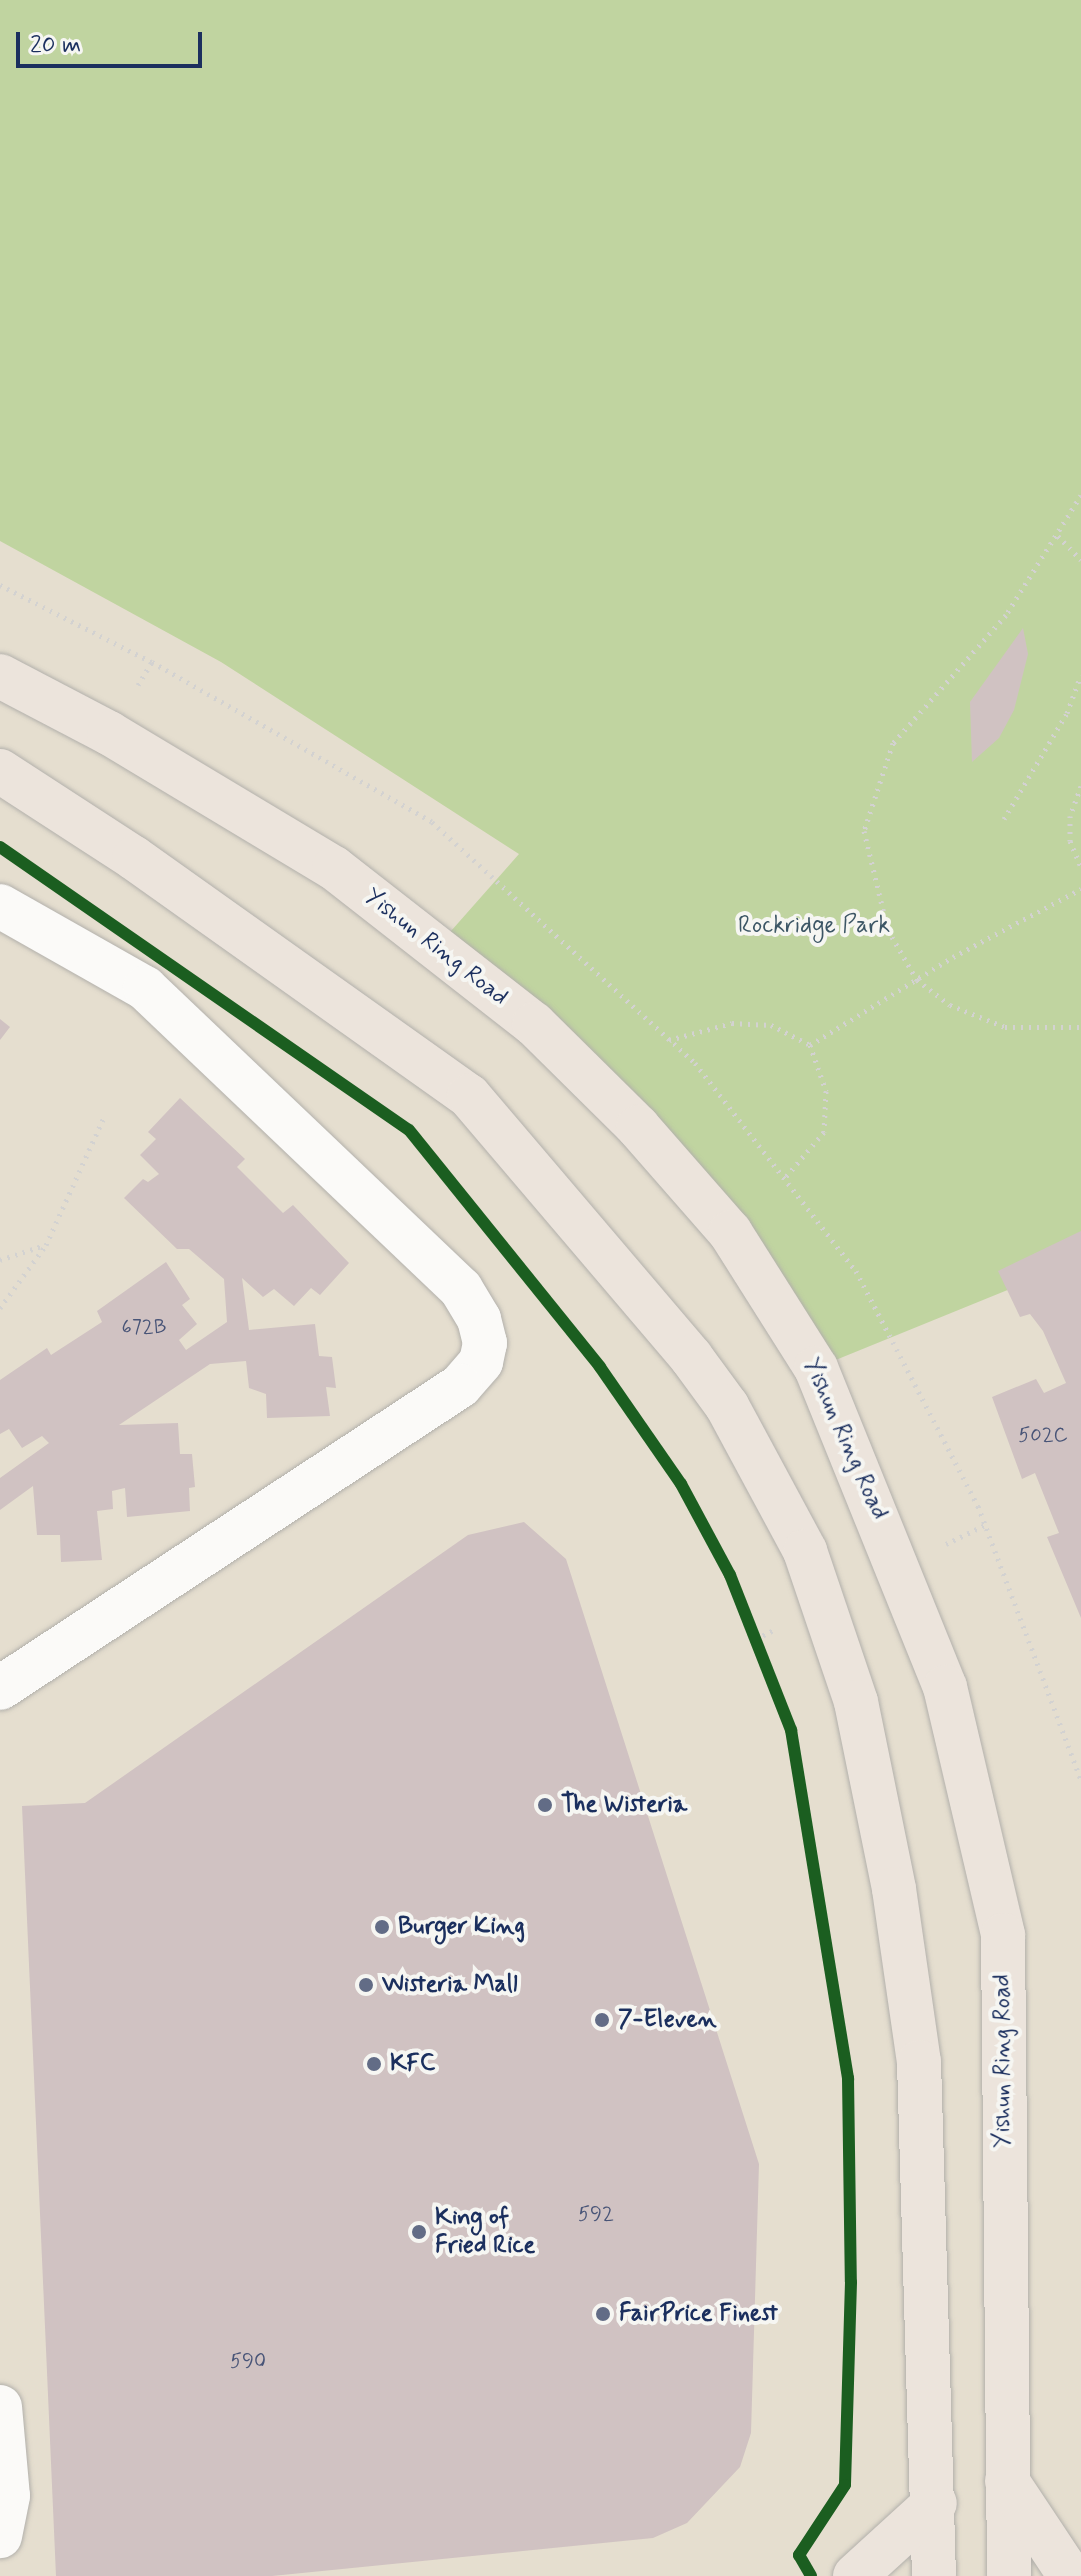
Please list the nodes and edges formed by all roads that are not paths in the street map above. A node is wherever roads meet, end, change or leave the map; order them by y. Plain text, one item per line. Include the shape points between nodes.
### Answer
1 (0, 676) edge
2 (0, 771) edge
3 (0, 906) edge
4 (0, 1688) edge
5 (0, 2407) edge
6 (1007, 2481) junction
7 (935, 2503) junction
8 (0, 2536) edge
9 (855, 2576) edge
10 (934, 2576) edge
11 (1009, 2576) edge
12 (1070, 2576) edge

1 - 6 main road, Yishun Ring Road via 43,695 334,868 534,1024 638,1127 730,1232 816,1368 945,1687 1003,1935
2 - 7 main road via 134,858 469,1096 727,1406 805,1551 856,1702 894,1889 919,2062
3 - 4 lane via 145,988 461,1289 479,1319 485,1343 481,1362 460,1386
5 - 8 lane via 8,2496
6 - 11 main road, Yishun Ring Road
6 - 12 main road
7 - 9 main road
7 - 10 main road

